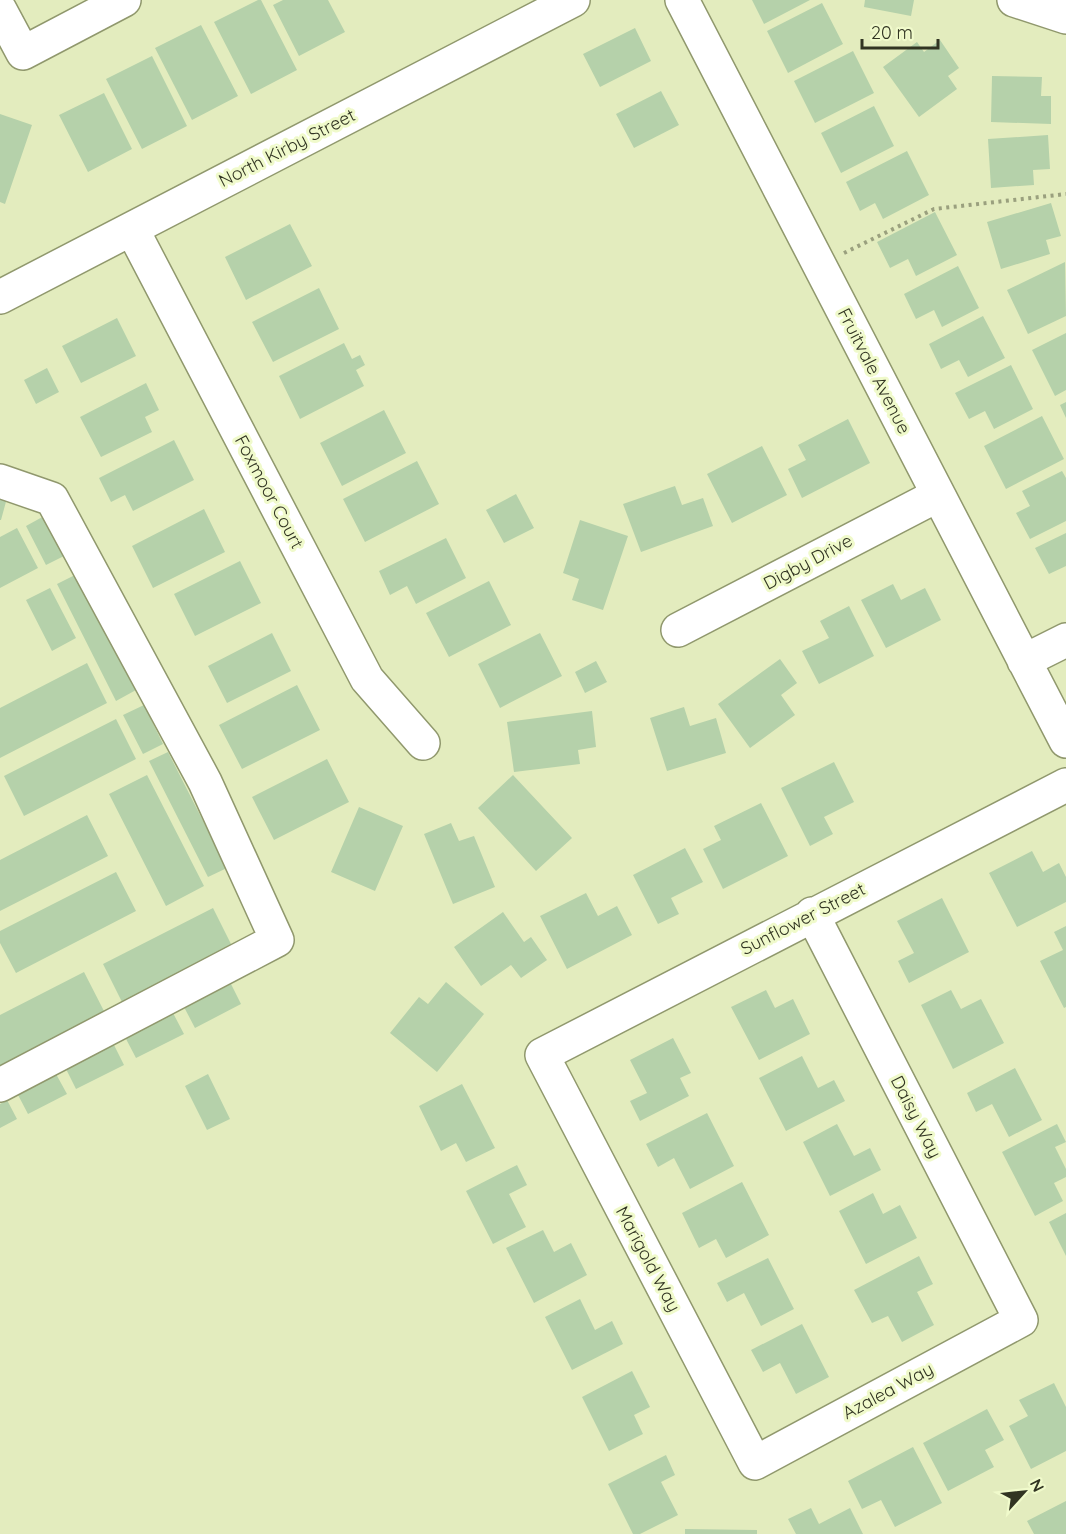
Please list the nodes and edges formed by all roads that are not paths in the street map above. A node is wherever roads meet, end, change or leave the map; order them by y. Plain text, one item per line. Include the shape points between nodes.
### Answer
1 (124, 0) edge
2 (573, 0) edge
3 (682, 0) edge
4 (1014, 0) edge
5 (0, 10) edge
6 (1066, 17) edge
7 (132, 229) junction
8 (0, 297) edge
9 (0, 481) edge
10 (938, 495) junction
11 (678, 630) dead end
12 (1066, 640) edge
13 (1024, 661) junction
14 (1066, 741) edge
15 (423, 744) dead end
16 (1066, 785) edge
17 (812, 914) junction
18 (542, 1055) joint
19 (0, 1085) edge
20 (1021, 1320) joint
21 (755, 1463) joint

1 - 5 street via 23,53
2 - 7 street, North Kirby Street
3 - 10 street, Fruitvale Avenue
4 - 6 street
7 - 8 street, North Kirby Street
7 - 15 street, Foxmoor Court via 367,679
9 - 19 street via 52,499 205,782 277,940
10 - 11 street, Digby Drive
10 - 13 street, Fruitvale Avenue
12 - 13 street
13 - 14 street, Fruitvale Avenue
16 - 17 street, Sunflower Street
17 - 18 street, Sunflower Street
17 - 20 street, Daisy Way
18 - 21 street, Marigold Way
20 - 21 street, Azalea Way

